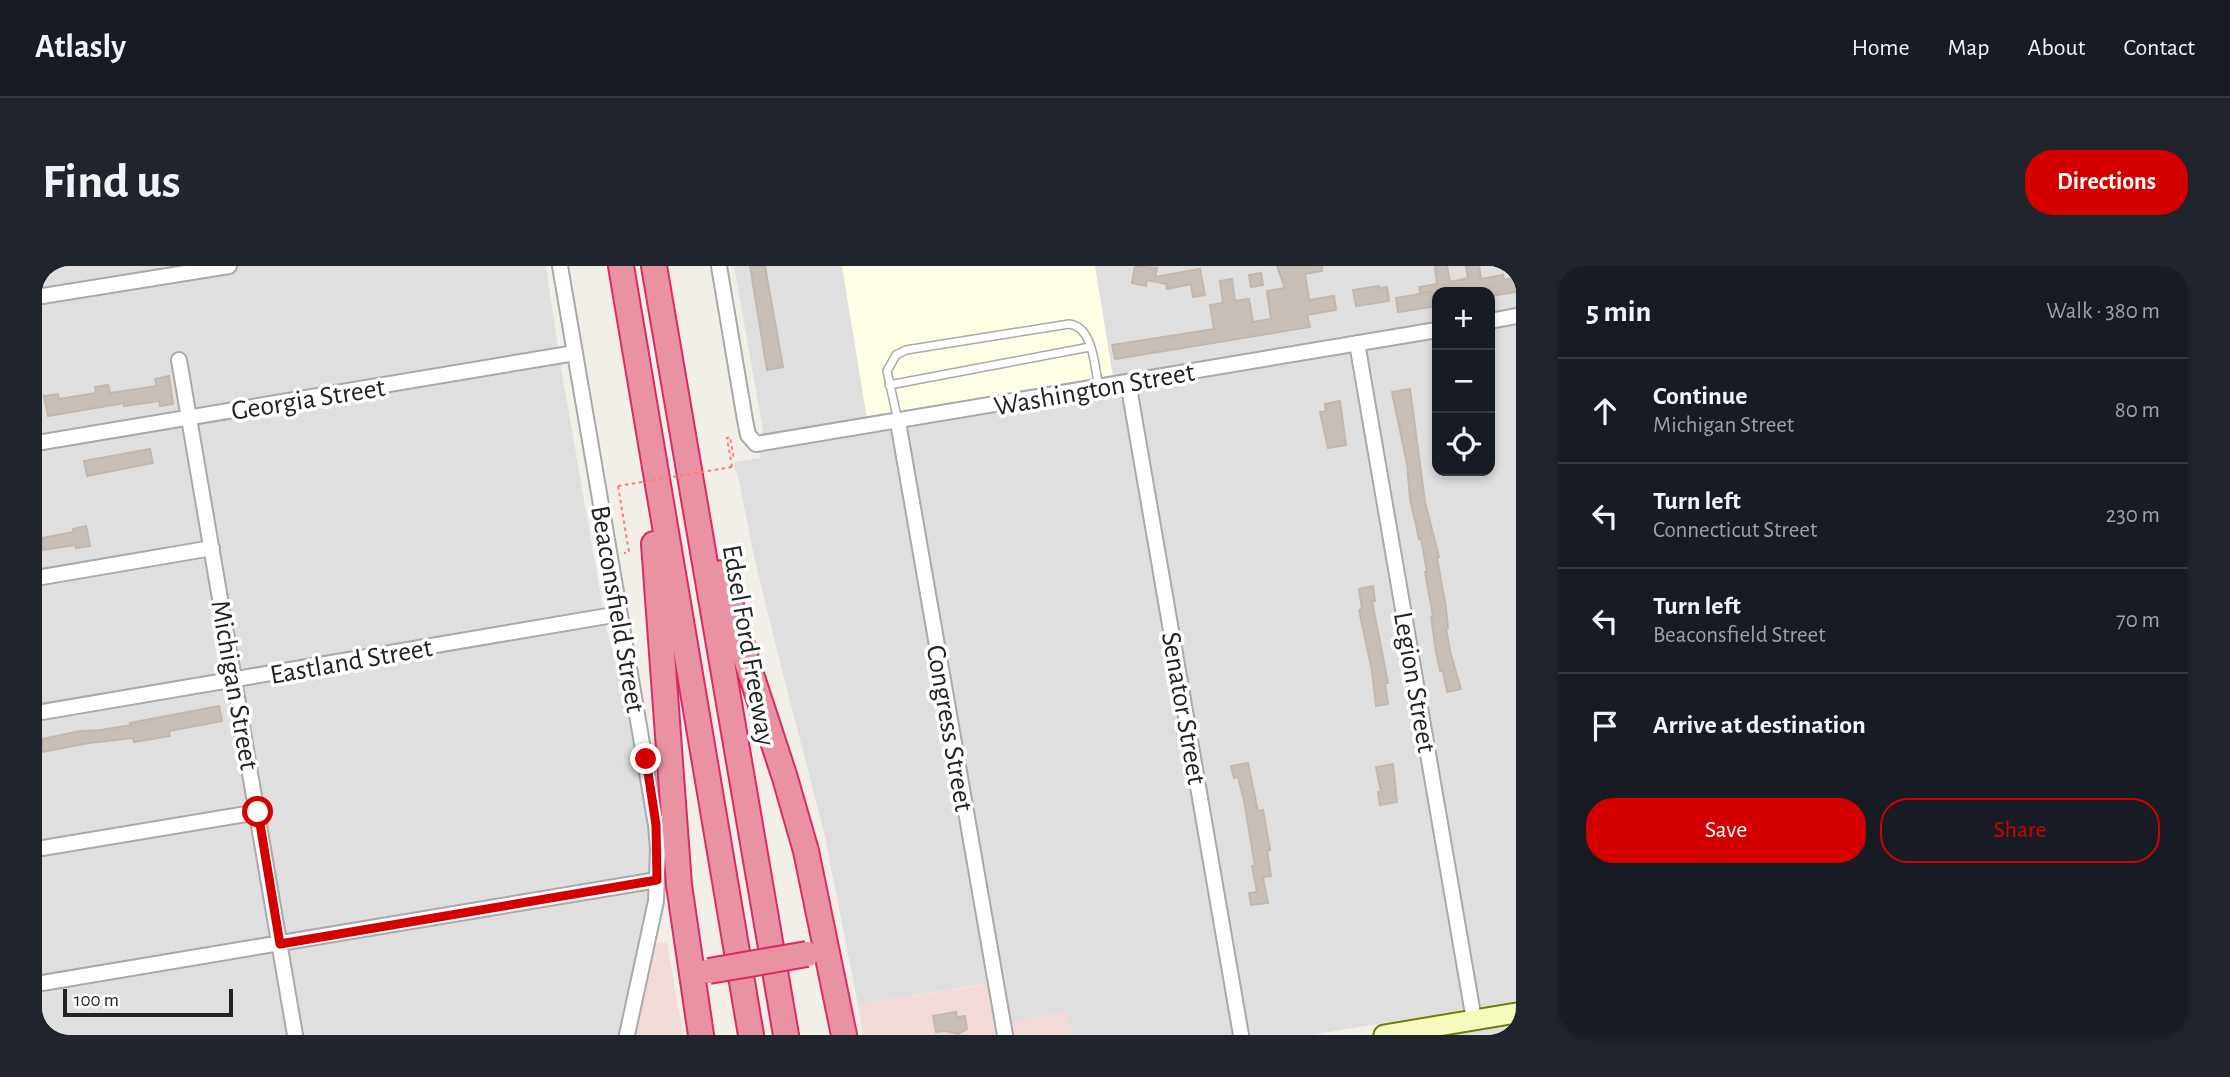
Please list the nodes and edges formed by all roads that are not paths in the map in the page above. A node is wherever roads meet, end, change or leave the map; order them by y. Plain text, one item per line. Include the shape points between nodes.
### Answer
1 (229, 266) edge
2 (560, 266) edge
3 (619, 266) edge
4 (654, 266) edge
5 (719, 266) edge
6 (42, 296) edge
7 (1516, 316) edge
8 (1495, 320) edge
9 (1432, 331) edge
10 (1357, 343) junction
11 (1090, 347) junction
12 (575, 353) junction
13 (178, 360) dead end
14 (1128, 382) junction
15 (889, 385) junction
16 (1099, 387) junction
17 (190, 417) junction
18 (898, 422) junction
19 (42, 442) edge
20 (688, 455) junction
21 (212, 548) junction
22 (42, 577) edge
23 (619, 614) junction
24 (234, 680) junction
25 (42, 712) edge
26 (258, 812) junction
27 (42, 848) edge
28 (657, 880) junction
29 (280, 944) junction
30 (831, 963) junction
31 (701, 978) junction
32 (42, 983) edge
33 (1516, 1013) edge
34 (1474, 1020) junction
35 (1426, 1032) edge
36 (295, 1035) edge
37 (627, 1035) edge
38 (701, 1035) edge
39 (751, 1035) edge
40 (786, 1035) edge
41 (844, 1035) edge
42 (1005, 1035) edge
43 (1241, 1035) edge
44 (1384, 1035) edge

1 - 6 street
2 - 12 street, Beaconsfield Street
3 - 31 highway via 623,347 654,544 678,885
3 - 39 highway
4 - 20 highway, Edsel Ford Freeway
5 - 18 street, Washington Street via 752,441 765,444
7 - 8 street
9 - 10 street, Washington Street
10 - 14 street, Washington Street
10 - 34 street, Legion Street
11 - 15 lane
11 - 15 lane via 1083,328 1069,324 906,349 891,362
11 - 16 lane
12 - 17 street, Georgia Street
12 - 23 street, Beaconsfield Street
13 - 17 street, Michigan Street
14 - 16 street, Washington Street
14 - 43 street, Senator Street
15 - 18 lane
16 - 18 street, Washington Street
17 - 19 street, Georgia Street
17 - 21 street, Michigan Street
18 - 42 street, Congress Street
20 - 30 highway via 746,659 799,822
20 - 40 highway, Edsel Ford Freeway
21 - 22 street
21 - 24 street, Michigan Street
23 - 24 street, Eastland Street
23 - 28 street, Beaconsfield Street via 656,825
24 - 25 street, Eastland Street
24 - 26 street, Michigan Street
26 - 27 street
26 - 29 street, Michigan Street
28 - 29 street
28 - 37 street, Beaconsfield Street via 649,942
29 - 32 street
29 - 36 street, Michigan Street
30 - 31 highway, bridge via 820,955 807,954
30 - 41 highway
31 - 38 highway
33 - 34 main road
34 - 35 main road
35 - 44 main road

